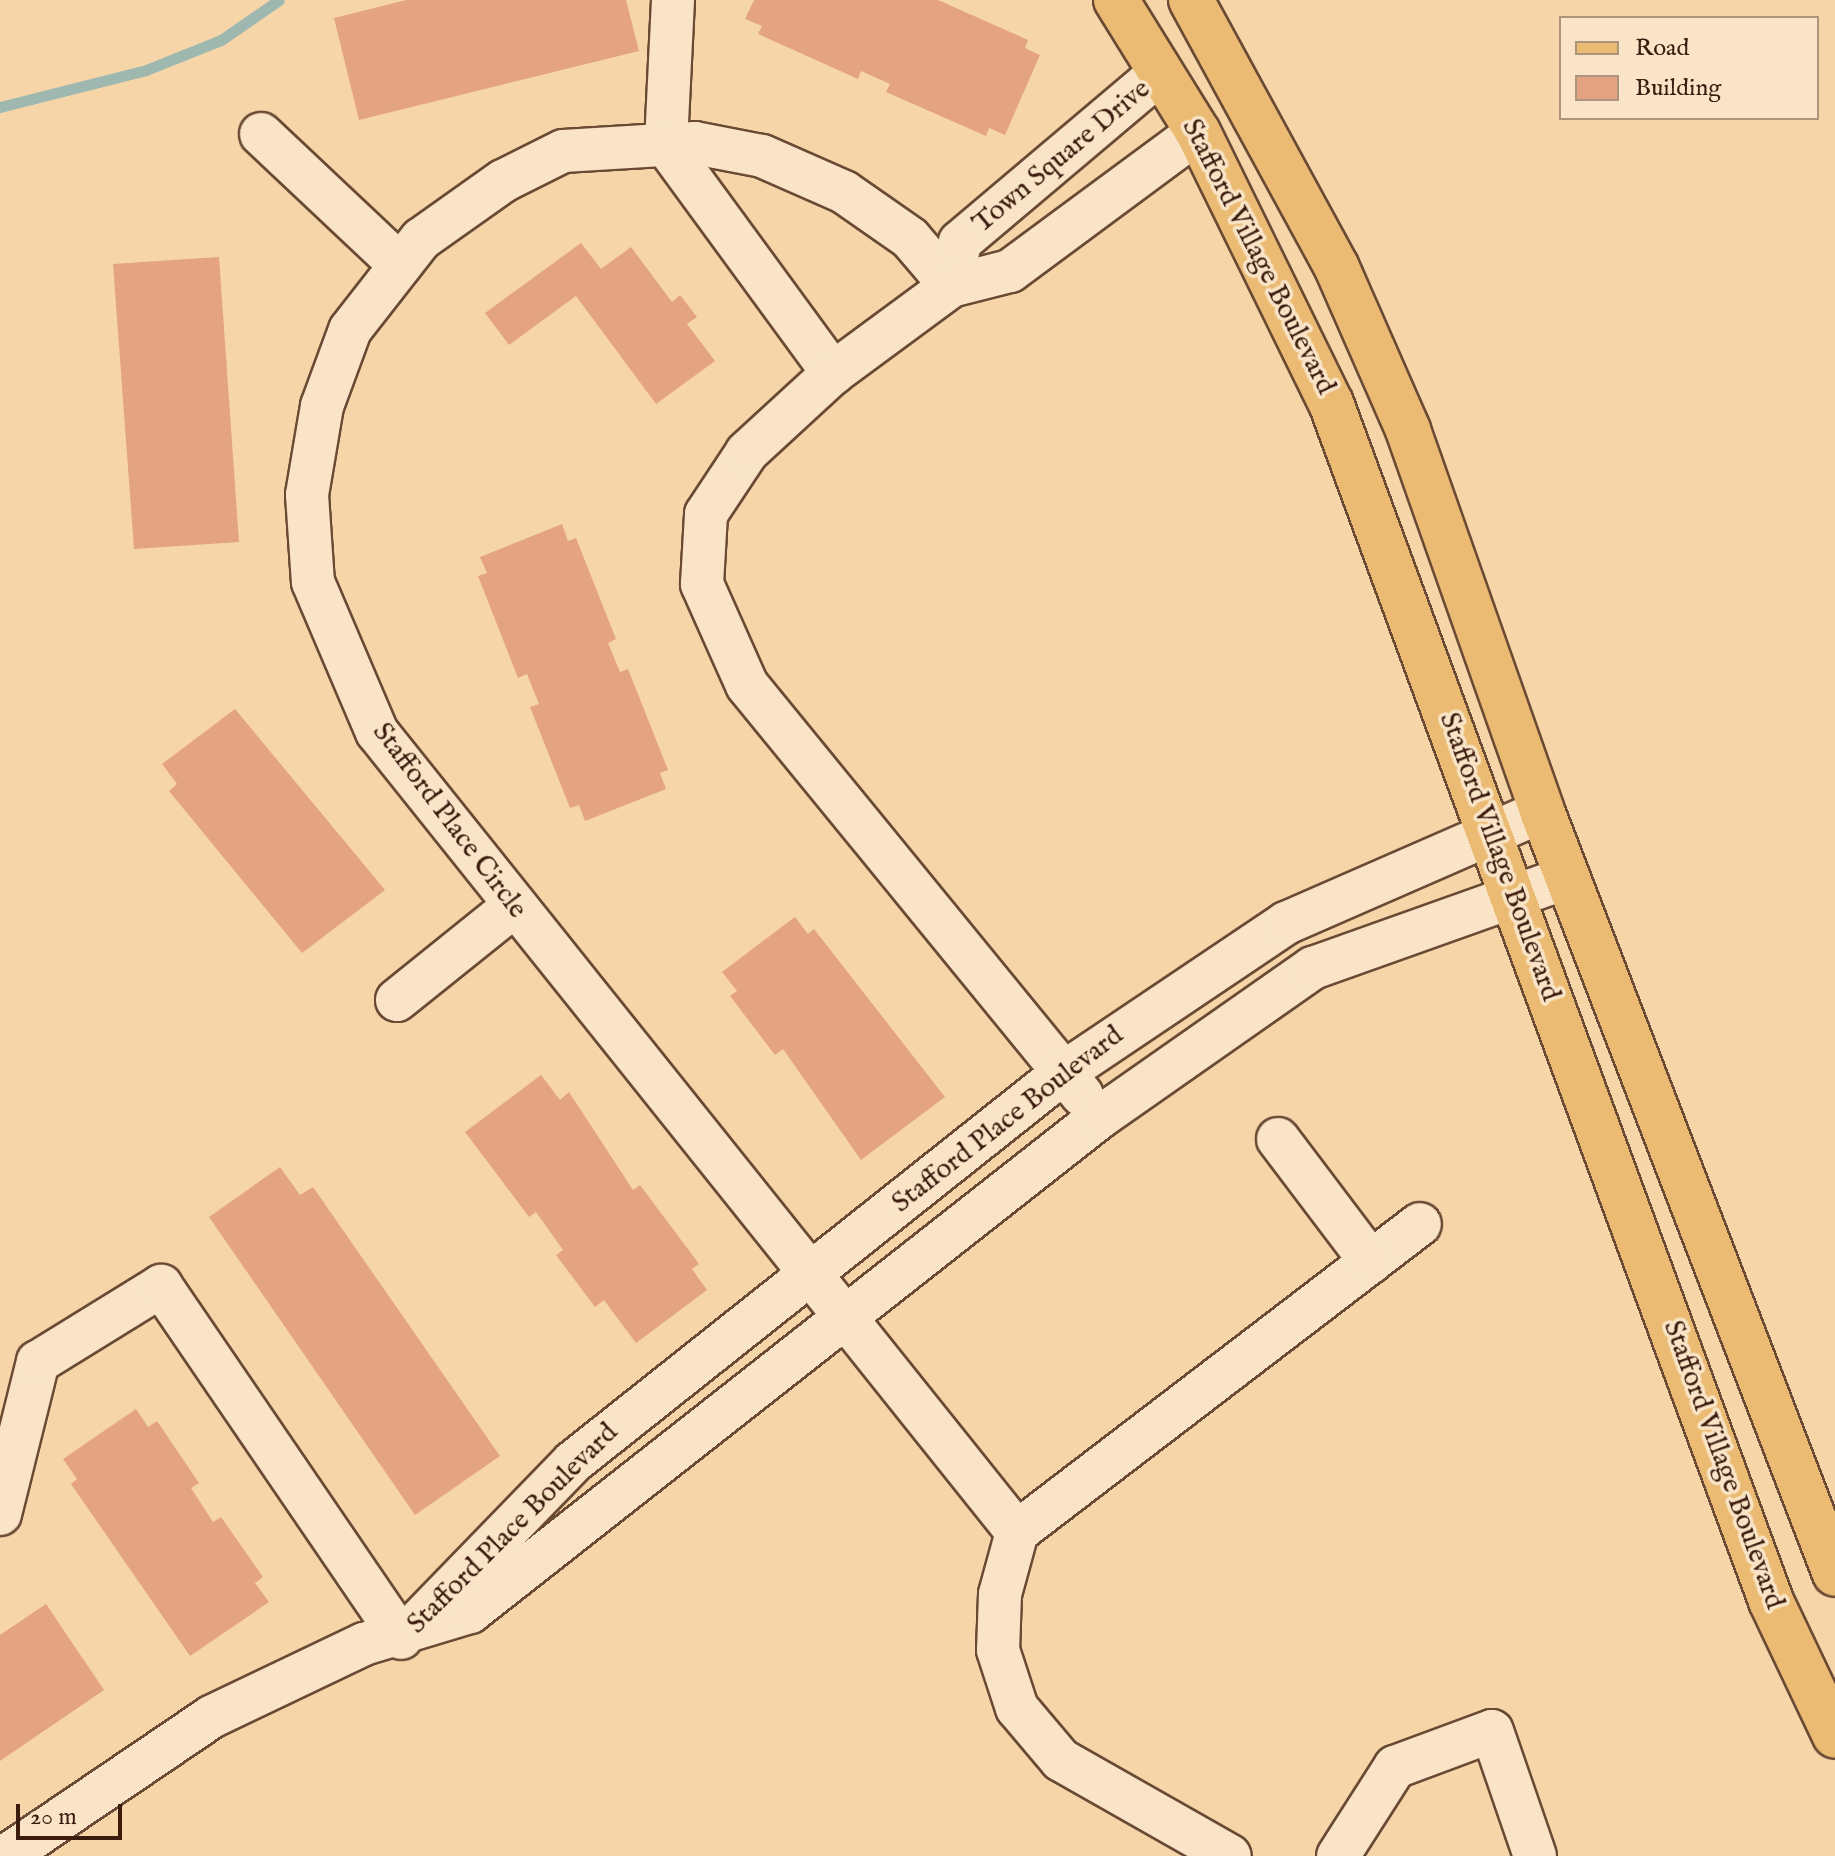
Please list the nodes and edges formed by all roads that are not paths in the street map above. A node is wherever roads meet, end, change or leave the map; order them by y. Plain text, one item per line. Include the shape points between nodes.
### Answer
1 (673, 0) edge
2 (1116, 0) edge
3 (1191, 0) edge
4 (1160, 73) junction
5 (1198, 132) junction
6 (261, 134) dead end
7 (666, 145) junction
8 (400, 265) junction
9 (951, 286) junction
10 (833, 373) junction
11 (1542, 811) junction
12 (1490, 833) junction
13 (1568, 877) junction
14 (1513, 895) junction
15 (514, 906) junction
16 (397, 1000) dead end
17 (1063, 1073) junction
18 (1100, 1117) junction
19 (1278, 1139) dead end
20 (1420, 1224) dead end
21 (1371, 1262) junction
22 (813, 1272) junction
23 (847, 1314) junction
24 (0, 1514) edge
25 (1017, 1532) junction
26 (1835, 1574) edge
27 (401, 1638) junction
28 (1835, 1736) edge
29 (6, 1856) edge
30 (1230, 1856) edge
31 (1338, 1856) edge
32 (1535, 1856) edge

1 - 7 lane
2 - 4 main road, Stafford Village Boulevard
3 - 11 main road, Stafford Village Boulevard via 1337,268 1408,430
4 - 5 main road, Stafford Village Boulevard
4 - 9 lane, Town Square Drive via 960,242
5 - 9 lane, Town Square Drive via 1010,271
5 - 12 main road, Stafford Village Boulevard via 1331,403
6 - 8 lane
7 - 8 lane, Stafford Place Circle via 563,151 492,189 421,239
7 - 9 lane, Stafford Place Circle via 762,156 844,192 910,238
7 - 10 lane
8 - 15 lane, Stafford Place Circle via 350,330 322,406 307,495 313,582 377,732
9 - 10 lane, Town Square Drive
10 - 17 lane via 747,452 706,514 702,584 747,685
11 - 12 lane, Stafford Place Boulevard
11 - 13 main road, Stafford Village Boulevard
12 - 14 main road, Stafford Village Boulevard
12 - 17 lane, Stafford Place Boulevard via 1286,923
13 - 14 lane, Stafford Place Boulevard
13 - 26 main road, Stafford Village Boulevard
14 - 18 lane, Stafford Place Boulevard via 1313,968
14 - 28 main road, Stafford Village Boulevard via 1771,1601
15 - 16 lane
15 - 22 lane, Stafford Place Circle
17 - 18 lane
17 - 22 lane, Stafford Place Boulevard
18 - 23 lane, Stafford Place Boulevard
19 - 21 lane
20 - 21 lane
21 - 25 lane
22 - 23 lane, Stafford Place Circle
22 - 27 lane, Stafford Place Boulevard via 573,1462
23 - 25 lane, Stafford Place Circle
23 - 27 lane, Stafford Place Boulevard via 470,1612
24 - 27 lane via 38,1362 161,1286
25 - 30 lane via 1000,1594 998,1650 1017,1708 1061,1760
27 - 29 lane via 364,1644 211,1717
31 - 32 lane via 1395,1767 1492,1731

